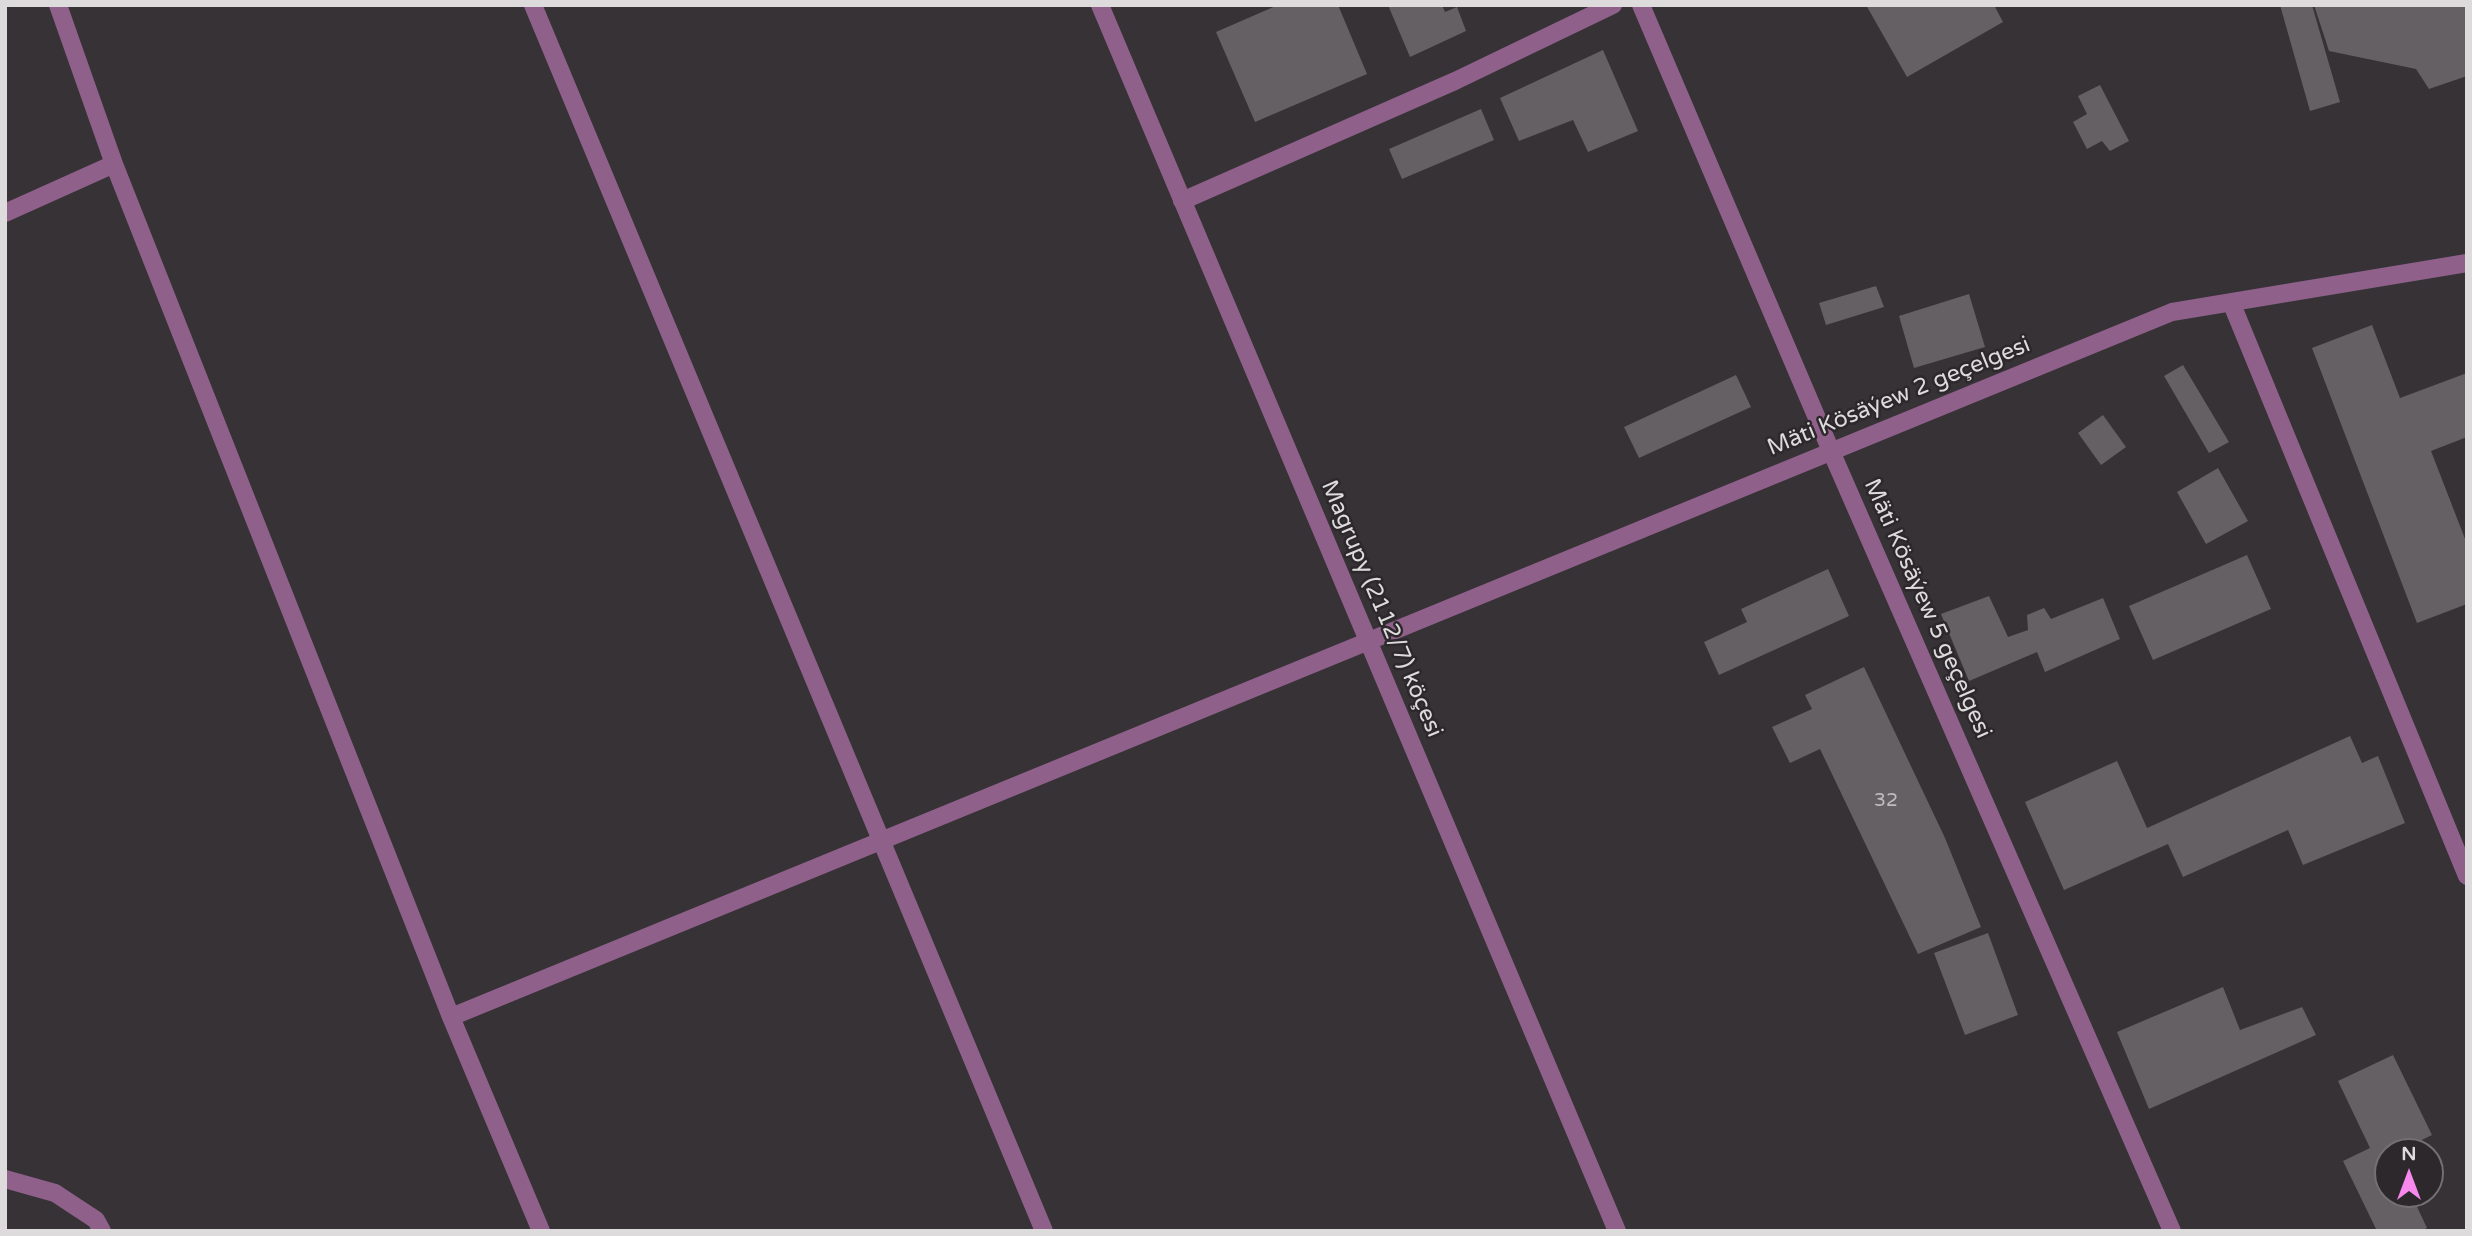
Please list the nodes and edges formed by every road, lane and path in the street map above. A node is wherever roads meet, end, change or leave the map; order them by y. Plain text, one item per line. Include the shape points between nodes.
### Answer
1 (58, 5) edge
2 (533, 5) edge
3 (1100, 5) edge
4 (1613, 5) edge
5 (1641, 5) edge
6 (114, 164) junction
7 (1182, 201) junction
8 (5, 214) edge
9 (2467, 263) edge
10 (2231, 302) junction
11 (1831, 450) junction
12 (1368, 642) junction
13 (881, 841) junction
14 (2467, 876) edge
15 (451, 1017) junction
16 (5, 1179) edge
17 (102, 1231) edge
18 (541, 1231) edge
19 (1044, 1231) edge
20 (1617, 1231) edge
21 (2172, 1231) edge

1 - 6 street
2 - 13 street
3 - 7 street, Magrupy (2112/7) köçesi
4 - 7 street via 1455,81
5 - 11 street, Mäti Kösäýew 5 geçelgesi
6 - 8 street
6 - 15 street
7 - 12 street, Magrupy (2112/7) köçesi
9 - 10 street, Mäti Kösäýew 2 geçelgesi
10 - 11 street, Mäti Kösäýew 2 geçelgesi via 2172,312
10 - 14 street
11 - 12 street, Mäti Kösäýew 2 geçelgesi
11 - 21 street, Mäti Kösäýew 5 geçelgesi
12 - 13 street, Mäti Kösäýew 2 geçelgesi
12 - 20 street, Magrupy (2112/7) köçesi
13 - 15 street, Mäti Kösäýew 2 geçelgesi
13 - 19 street
15 - 18 street
16 - 17 street via 55,1193 96,1220

